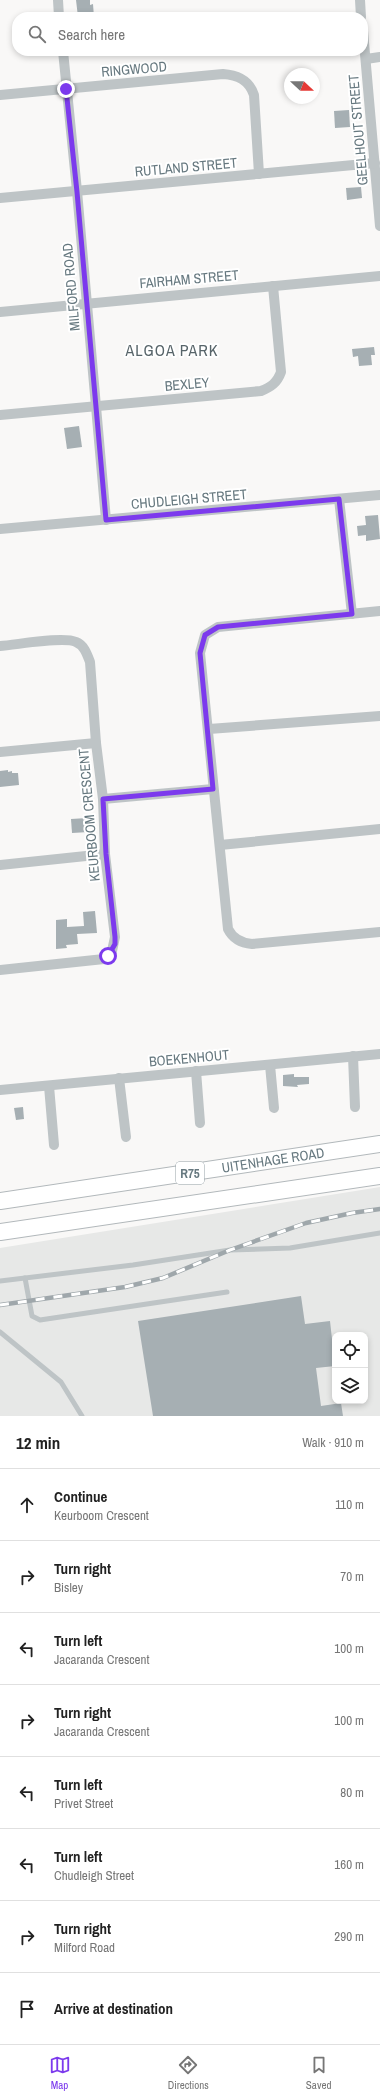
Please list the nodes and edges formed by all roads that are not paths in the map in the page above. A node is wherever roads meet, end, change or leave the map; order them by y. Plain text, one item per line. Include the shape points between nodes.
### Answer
1 (58, 0) edge
2 (360, 0) edge
3 (59, 12) edge
4 (361, 12) edge
5 (63, 56) edge
6 (366, 56) edge
7 (380, 58) edge
8 (366, 59) junction
9 (66, 89) junction
10 (0, 95) edge
11 (375, 163) junction
12 (259, 174) junction
13 (77, 192) junction
14 (0, 198) edge
15 (380, 226) edge
16 (380, 276) edge
17 (273, 286) junction
18 (86, 303) junction
19 (0, 312) edge
20 (97, 406) junction
21 (0, 415) edge
22 (380, 495) edge
23 (339, 499) junction
24 (106, 520) junction
25 (0, 529) edge
26 (380, 611) edge
27 (352, 614) junction
28 (0, 646) edge
29 (380, 716) edge
30 (209, 729) junction
31 (96, 743) junction
32 (0, 752) edge
33 (213, 789) junction
34 (103, 799) junction
35 (380, 829) edge
36 (220, 845) junction
37 (106, 854) junction
38 (0, 865) edge
39 (380, 932) edge
40 (0, 970) edge
41 (380, 1054) edge
42 (353, 1056) junction
43 (270, 1065) junction
44 (196, 1071) junction
45 (119, 1078) junction
46 (49, 1086) junction
47 (0, 1090) edge
48 (355, 1107) dead end
49 (274, 1108) dead end
50 (200, 1123) dead end
51 (126, 1137) dead end
52 (380, 1144) edge
53 (54, 1145) dead end
54 (380, 1176) edge
55 (0, 1201) edge
56 (0, 1232) edge
57 (380, 1233) edge
58 (25, 1278) junction
59 (0, 1281) edge
60 (227, 1292) dead end
61 (0, 1332) edge
62 (82, 1416) edge

1 - 3 street
2 - 4 street
5 - 9 street, MILFORD ROAD
6 - 8 street, GEELHOUT STREET
7 - 8 street
8 - 11 street, GEELHOUT STREET
9 - 10 street, RINGWOOD
9 - 12 street, RINGWOOD via 223,74 236,76 248,84 254,95
9 - 13 street, MILFORD ROAD
11 - 12 street, RUTLAND STREET
11 - 15 street, GEELHOUT STREET
12 - 13 street, RUTLAND STREET
13 - 14 street, RUTLAND STREET
13 - 18 street, MILFORD ROAD
16 - 17 street, FAIRHAM STREET
17 - 18 street, FAIRHAM STREET
17 - 20 street, BEXLEY via 281,363 279,378 274,384 260,391
18 - 19 street, FAIRHAM STREET
18 - 20 street, MILFORD ROAD
20 - 21 street, BEXLEY
20 - 24 street, MILFORD ROAD
22 - 23 street, CHUDLEIGH STREET
23 - 24 street, CHUDLEIGH STREET
23 - 27 street
24 - 25 street, CHUDLEIGH STREET
26 - 27 street
27 - 30 street via 236,625 211,630 202,641 200,653
28 - 31 street, KEURBOOM CRESCENT via 68,640 81,645 90,662
29 - 30 street
30 - 33 street
31 - 32 street
31 - 34 street, KEURBOOM CRESCENT
33 - 34 street
33 - 36 street
34 - 37 street, KEURBOOM CRESCENT
35 - 36 street
36 - 39 street via 228,929 238,940 252,944
37 - 38 street
37 - 40 street, KEURBOOM CRESCENT via 115,937 115,944 108,956 93,961
41 - 42 street, BOEKENHOUT
42 - 43 street, BOEKENHOUT
42 - 48 street
43 - 44 street, BOEKENHOUT
43 - 49 street
44 - 45 street, BOEKENHOUT
44 - 50 street
45 - 46 street, BOEKENHOUT
45 - 51 street
46 - 47 street, BOEKENHOUT
46 - 53 street
52 - 55 main road, UITENHAGE ROAD / R75
54 - 56 main road, R75
57 - 58 lane via 290,1248 230,1250
58 - 59 lane
58 - 60 lane via 32,1316 40,1320
61 - 62 lane via 61,1382

